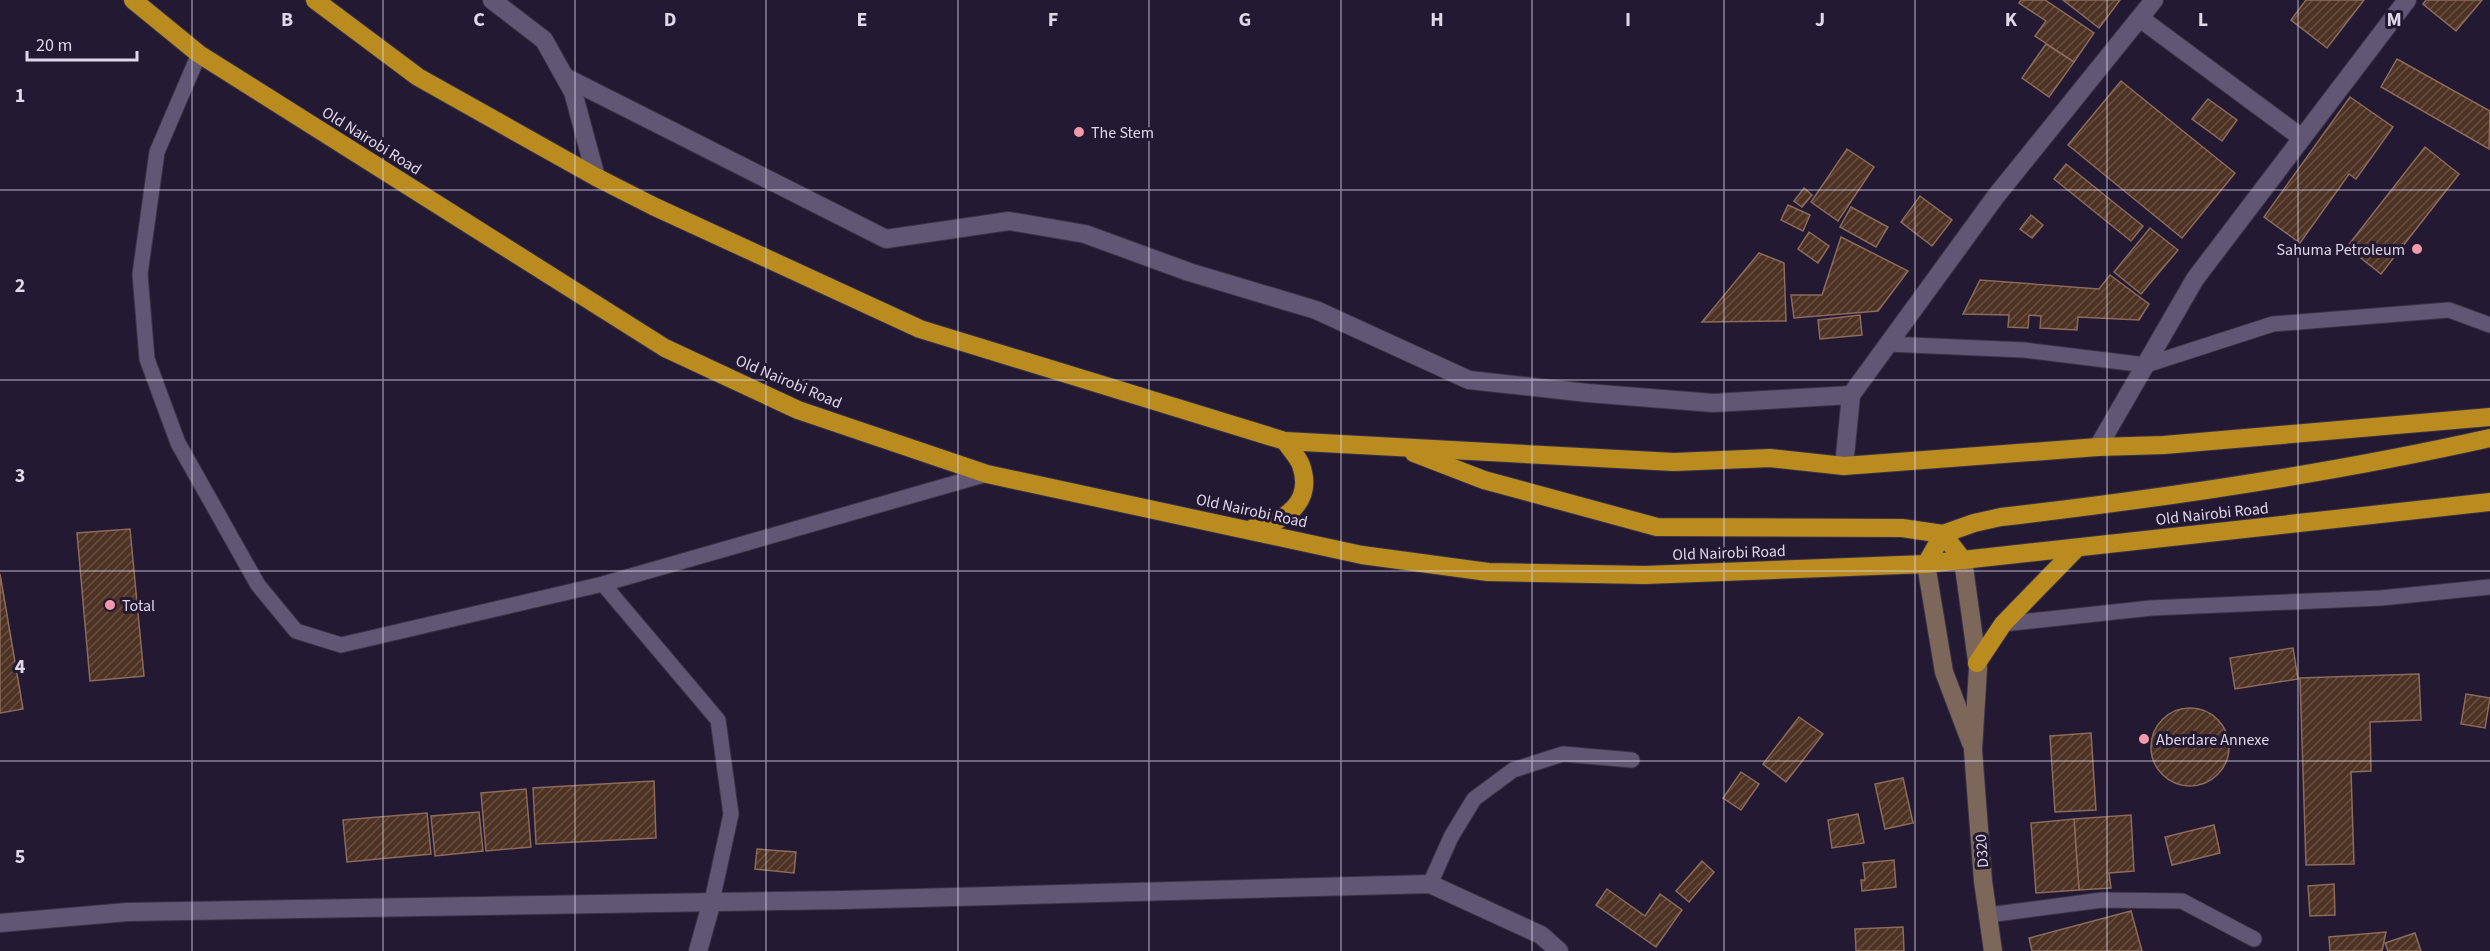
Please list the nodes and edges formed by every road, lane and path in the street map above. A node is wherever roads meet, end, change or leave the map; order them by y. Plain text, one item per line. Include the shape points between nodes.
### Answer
1 (132, 0) edge
2 (315, 0) edge
3 (492, 0) edge
4 (2154, 0) edge
5 (2407, 0) edge
6 (2141, 19) junction
7 (199, 54) junction
8 (565, 77) junction
9 (2302, 138) junction
10 (597, 177) junction
11 (2490, 325) edge
12 (1888, 344) junction
13 (2146, 365) junction
14 (1851, 395) junction
15 (2490, 417) edge
16 (2490, 438) edge
17 (1285, 441) junction
18 (2098, 447) junction
19 (1401, 448) junction
20 (1844, 466) junction
21 (987, 474) junction
22 (2490, 502) edge
23 (1246, 529) junction
24 (1943, 534) junction
25 (2077, 548) junction
26 (1963, 560) junction
27 (1926, 564) junction
28 (603, 584) junction
29 (2490, 587) edge
30 (2003, 624) junction
31 (1977, 663) junction
32 (1973, 750) junction
33 (1632, 760) dead end
34 (1430, 884) junction
35 (712, 901) junction
36 (1988, 915) junction
37 (0, 923) edge
38 (2254, 939) dead end
39 (698, 951) edge
40 (1559, 951) edge
41 (1994, 951) edge

1 - 7 highway, Old Nairobi Road
2 - 10 highway via 418,77
3 - 8 street via 544,40
4 - 6 street
5 - 9 street
6 - 9 street
6 - 12 street via 1996,196
7 - 21 highway, Old Nairobi Road via 665,348 798,410
7 - 28 lane via 156,152 140,274 147,359 178,443 258,585 296,632 341,645
8 - 10 street via 573,92
8 - 14 street via 886,239 1009,221 1084,234 1189,272 1316,310 1469,380 1713,403
9 - 13 street via 2195,279
10 - 17 highway via 920,329
11 - 13 lane via 2449,310 2273,324
12 - 13 lane via 2024,350
12 - 14 street
13 - 18 street
14 - 20 street
15 - 18 highway via 2164,445
16 - 24 highway via 2182,495 2001,517
17 - 19 highway
17 - 23 highway via 1300,465 1302,494 1295,508 1280,521
18 - 20 highway
19 - 20 highway via 1674,462 1770,458
19 - 24 highway via 1484,480 1657,527 1902,528
21 - 23 highway, Old Nairobi Road
21 - 28 lane
22 - 25 highway, Old Nairobi Road
23 - 27 highway, Old Nairobi Road via 1362,555 1488,572 1645,575
24 - 26 highway
24 - 27 highway
25 - 26 highway, Old Nairobi Road
25 - 30 highway
26 - 27 highway, Old Nairobi Road
26 - 31 street, D320
27 - 32 street, D320 via 1944,672
28 - 35 lane via 718,720 731,814
29 - 30 lane via 2381,598 2151,608
30 - 31 highway
31 - 32 street, D320
32 - 36 street, D320 / D320
33 - 34 lane via 1563,754 1513,770 1474,799
34 - 35 street
34 - 40 street via 1541,935
35 - 37 street via 127,912
35 - 39 street
36 - 38 lane via 2102,900 2182,901
36 - 41 street, D320 / D320

